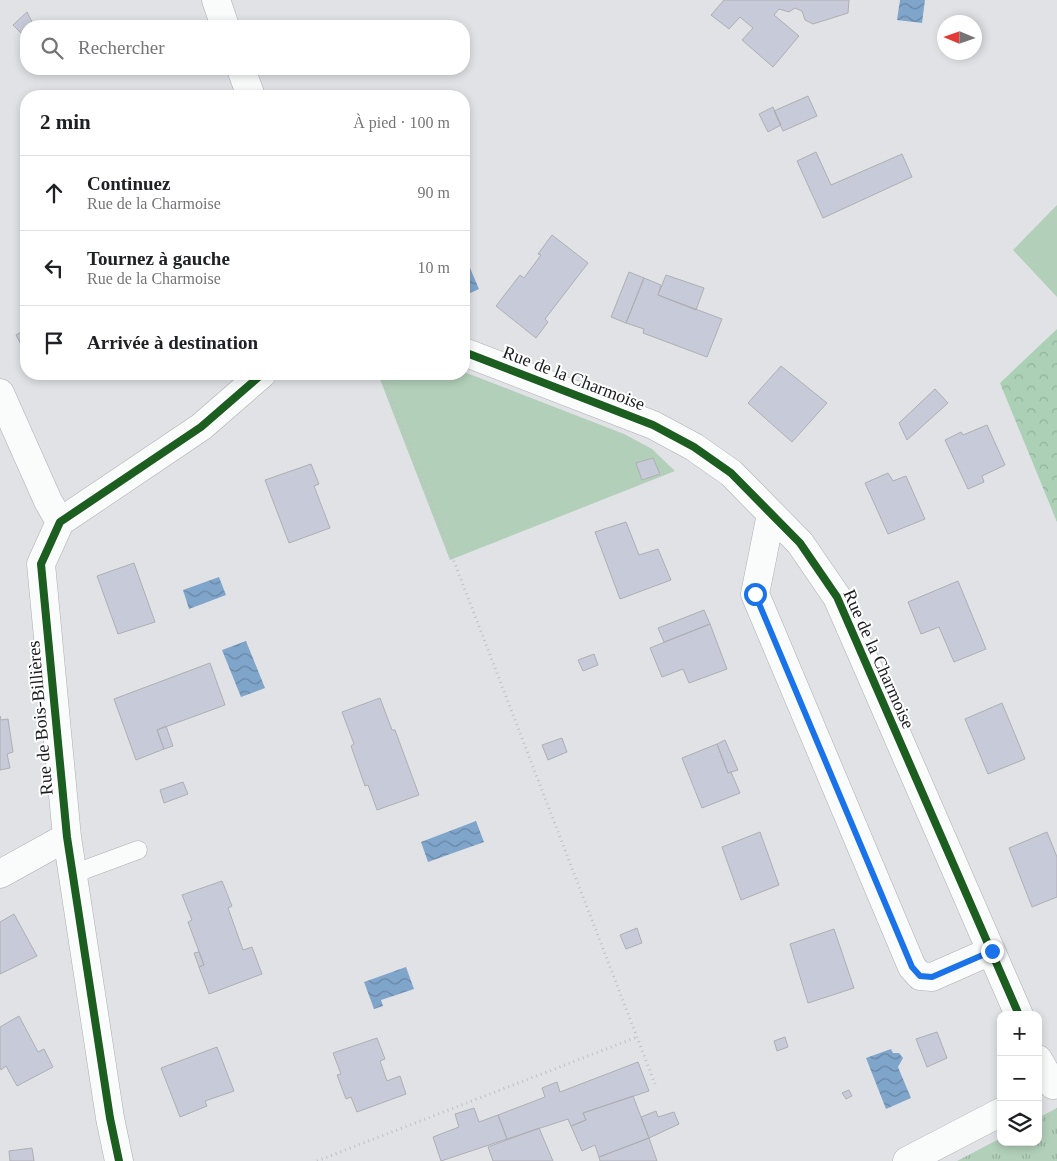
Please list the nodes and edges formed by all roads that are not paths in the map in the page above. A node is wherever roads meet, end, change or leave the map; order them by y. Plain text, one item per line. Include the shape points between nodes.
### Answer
1 (216, 0) edge
2 (223, 20) edge
3 (243, 75) edge
4 (250, 90) edge
5 (470, 354) edge
6 (255, 380) edge
7 (0, 392) edge
8 (771, 514) junction
9 (60, 522) junction
10 (67, 838) junction
11 (138, 850) dead end
12 (0, 874) edge
13 (73, 874) junction
14 (992, 951) junction
15 (1017, 1011) edge
16 (1042, 1069) edge
17 (1049, 1086) edge
18 (997, 1114) edge
19 (119, 1161) edge
20 (907, 1161) edge

1 - 2 street
3 - 4 street
5 - 8 street, Rue de la Charmoise via 653,425 732,473
6 - 9 street via 201,427
7 - 9 street
8 - 14 street, Rue de la Charmoise via 800,543 837,597
8 - 14 street via 755,594 912,967 920,976 932,977
9 - 10 street, Rue de Bois-Billières via 41,564
10 - 12 street
10 - 13 street, Rue de Bois-Billières
11 - 13 lane
13 - 19 street, Rue de Bois-Billières
14 - 15 street, Rue de la Charmoise
16 - 17 street
18 - 20 street

